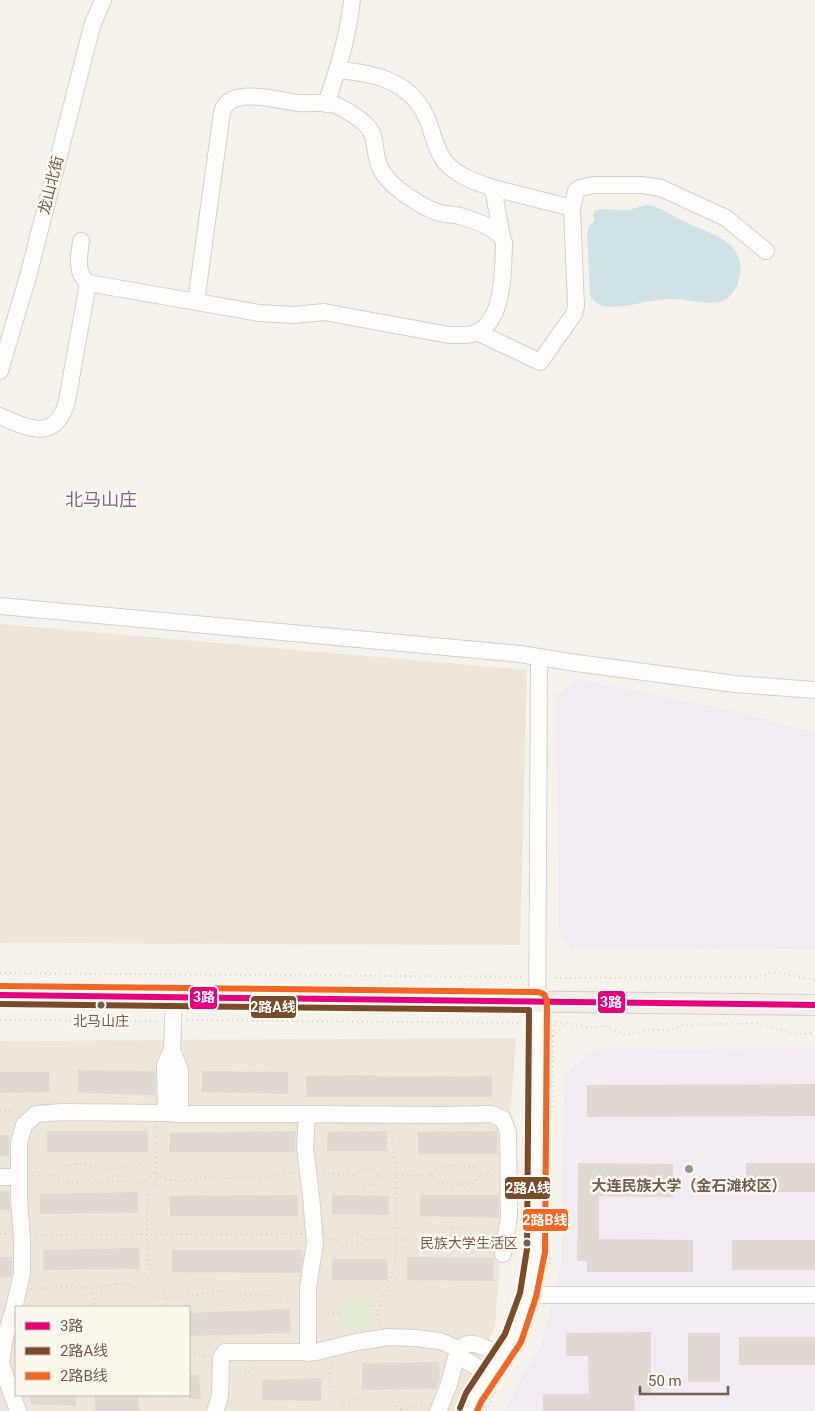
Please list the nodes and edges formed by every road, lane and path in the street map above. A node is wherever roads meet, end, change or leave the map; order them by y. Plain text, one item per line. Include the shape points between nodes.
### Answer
1 (103, 0) edge
2 (352, 0) edge
3 (337, 70) junction
4 (326, 104) junction
5 (493, 188) junction
6 (572, 208) junction
7 (502, 237) junction
8 (81, 241) dead end
9 (766, 250) dead end
10 (88, 283) junction
11 (196, 302) junction
12 (477, 332) junction
13 (0, 371) edge
14 (0, 416) edge
15 (0, 606) edge
16 (539, 657) junction
17 (815, 690) edge
18 (0, 973) edge
19 (522, 977) dead end
20 (555, 978) dead end
21 (815, 980) edge
22 (0, 995) edge
23 (174, 997) junction
24 (538, 1001) junction
25 (815, 1005) edge
26 (0, 1020) edge
27 (173, 1021) junction
28 (520, 1023) dead end
29 (566, 1023) junction
30 (815, 1033) edge
31 (553, 1036) junction
32 (169, 1113) junction
33 (307, 1114) junction
34 (384, 1115) junction
35 (552, 1116) dead end
36 (156, 1172) junction
37 (308, 1173) junction
38 (54, 1175) junction
39 (353, 1175) junction
40 (396, 1175) junction
41 (430, 1175) junction
42 (483, 1175) junction
43 (509, 1176) junction
44 (0, 1177) edge
45 (19, 1177) junction
46 (378, 1177) junction
47 (148, 1234) junction
48 (505, 1234) junction
49 (22, 1235) junction
50 (472, 1235) junction
51 (314, 1237) junction
52 (334, 1238) junction
53 (369, 1239) junction
54 (395, 1239) junction
55 (434, 1240) junction
56 (503, 1254) dead end
57 (550, 1254) dead end
58 (550, 1264) dead end
59 (19, 1288) junction
60 (93, 1288) junction
61 (308, 1293) junction
62 (528, 1295) junction
63 (815, 1295) edge
64 (166, 1298) junction
65 (93, 1306) edge
66 (166, 1306) edge
67 (369, 1306) dead end
68 (380, 1306) junction
69 (308, 1312) junction
70 (339, 1313) dead end
71 (383, 1338) junction
72 (335, 1348) junction
73 (190, 1352) edge
74 (264, 1352) junction
75 (458, 1352) junction
76 (308, 1353) junction
77 (502, 1356) junction
78 (221, 1358) junction
79 (489, 1374) junction
80 (218, 1403) edge
81 (344, 1404) junction
82 (399, 1410) edge
83 (433, 1410) edge
84 (18, 1411) edge
85 (344, 1411) edge
86 (468, 1411) edge

1 - 13 street, 龙山北街 via 92,26 29,273
2 - 3 street
3 - 4 street
3 - 5 street via 376,75 403,90 420,106 445,162 464,177
4 - 7 street via 339,107 368,127 382,172 412,199 436,212 483,225
4 - 11 street via 247,96 236,98 223,107
5 - 6 street
5 - 7 street
6 - 9 street via 576,191 580,188 593,185 656,187 726,218
6 - 12 street via 576,306 574,314 540,362
7 - 12 street via 500,297 488,322
8 - 10 street via 79,267 82,278
10 - 11 street
10 - 14 street via 67,401 57,424 46,428 26,428
11 - 12 street via 272,315 324,312 449,335
15 - 16 street
16 - 17 street via 735,684
16 - 24 street
18 - 19 path
20 - 21 path via 756,977 776,972
22 - 23 main road
23 - 24 main road
23 - 27 street
24 - 25 main road
24 - 62 street via 536,1250
26 - 27 path
27 - 28 path
27 - 32 street via 172,1050 165,1065
29 - 30 path via 593,1028 604,1024 625,1035 650,1029 667,1031 682,1026 757,1023 795,1034
29 - 31 path
29 - 31 path via 555,1022
31 - 35 path
32 - 33 street
32 - 36 path via 157,1123
32 - 45 street via 36,1114 24,1125 19,1143
33 - 34 street
33 - 37 street
34 - 40 path via 384,1121 392,1131 390,1142 396,1159
34 - 43 street via 491,1114 503,1118 508,1132
36 - 37 path via 168,1180 186,1181 204,1177 267,1178 277,1173
36 - 38 path via 144,1182 103,1184 72,1183
36 - 38 path via 138,1164 109,1169 79,1162 62,1167
36 - 47 path via 156,1181 147,1195
37 - 39 path
37 - 51 street
38 - 45 path
39 - 46 path via 364,1167 374,1169
39 - 46 path via 362,1185 374,1185
40 - 41 path
40 - 46 path
40 - 54 path
41 - 42 path via 437,1182 470,1184
41 - 42 path via 439,1167 456,1165 473,1167
42 - 43 path
43 - 48 street via 509,1217
44 - 45 street
45 - 49 street
47 - 49 path
47 - 51 path
47 - 64 path via 151,1275 162,1286
48 - 50 path
48 - 56 street
49 - 59 street
50 - 55 path via 464,1243 447,1246
50 - 55 path via 460,1228 447,1229
51 - 52 path
51 - 61 street
52 - 53 path via 342,1232
52 - 53 path via 342,1245 359,1246
53 - 54 path
54 - 55 path
54 - 68 path via 395,1264
57 - 58 path
59 - 60 path
59 - 84 street via 1,1364
60 - 64 path via 129,1284 152,1296
60 - 65 path
61 - 64 path via 277,1297 262,1294 241,1296 229,1290
61 - 69 street
62 - 63 street
62 - 77 street via 513,1338
64 - 66 path
67 - 68 path
68 - 71 path via 377,1313
69 - 70 path
69 - 76 street
71 - 72 street
71 - 75 street via 440,1341
72 - 76 street
72 - 81 path via 330,1384
73 - 78 path
74 - 76 street
74 - 78 street via 225,1352
74 - 80 path via 252,1370
75 - 77 street via 468,1344 476,1344
75 - 79 street
75 - 83 street via 448,1388
77 - 79 street
78 - 80 street
79 - 86 street
81 - 82 path via 365,1396 392,1403
81 - 85 path
82 - 83 path via 422,1405

